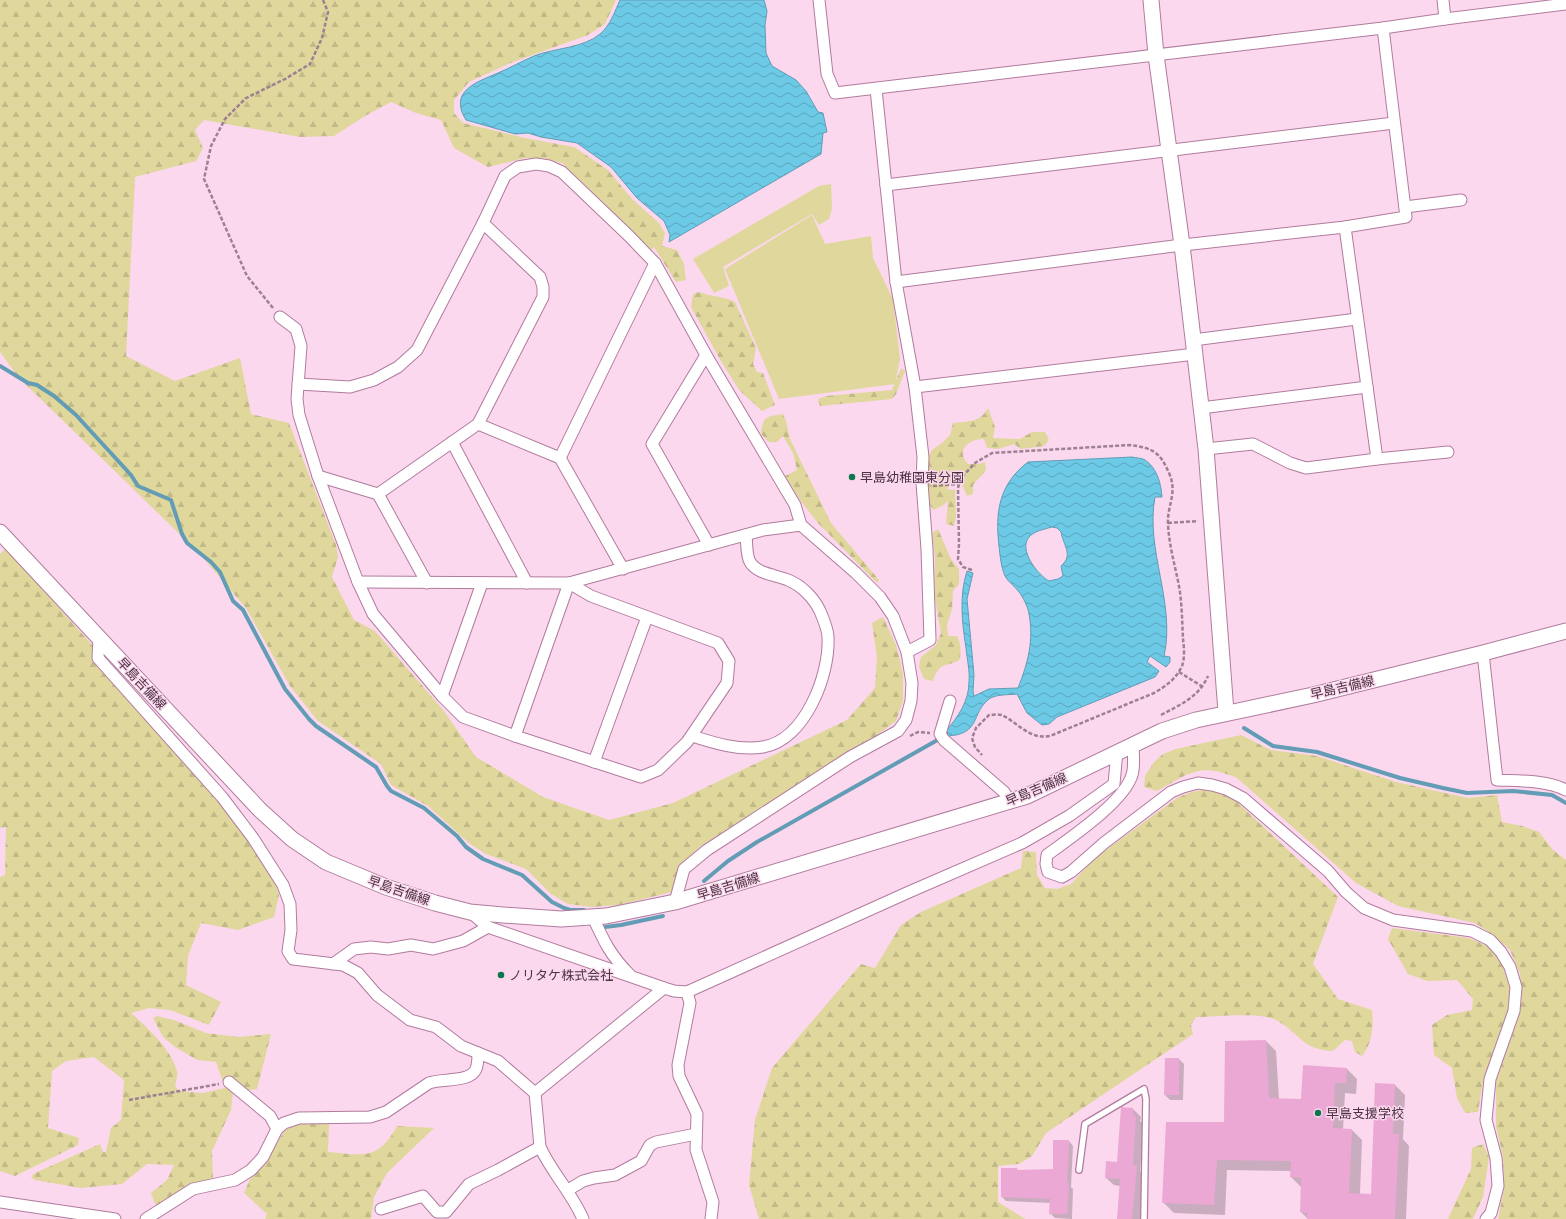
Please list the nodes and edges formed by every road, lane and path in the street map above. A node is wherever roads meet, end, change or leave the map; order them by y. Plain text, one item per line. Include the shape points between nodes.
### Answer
1 (323, 0) edge
2 (820, 0) edge
3 (1151, 0) edge
4 (1443, 0) edge
5 (1566, 4) edge
6 (1445, 19) junction
7 (1383, 28) junction
8 (1156, 55) junction
9 (876, 89) junction
10 (1394, 122) junction
11 (1169, 151) junction
12 (886, 185) junction
13 (1461, 200) dead end
14 (1405, 207) junction
15 (483, 223) junction
16 (1345, 227) junction
17 (1182, 245) junction
18 (655, 263) junction
19 (896, 282) junction
20 (280, 317) joint
21 (1357, 319) junction
22 (1194, 347) junction
23 (706, 355) junction
24 (298, 384) junction
25 (915, 387) junction
26 (1367, 387) junction
27 (1201, 408) junction
28 (478, 424) junction
29 (452, 442) junction
30 (1206, 449) junction
31 (1448, 452) dead end
32 (560, 458) junction
33 (1376, 459) junction
34 (318, 476) junction
35 (959, 484) junction
36 (923, 486) junction
37 (378, 494) junction
38 (1197, 521) dead end
39 (1168, 523) junction
40 (800, 525) junction
41 (0, 532) edge
42 (746, 535) junction
43 (709, 545) junction
44 (623, 569) junction
45 (972, 570) dead end
46 (358, 582) junction
47 (427, 583) junction
48 (482, 583) junction
49 (527, 583) junction
50 (570, 583) junction
51 (647, 617) junction
52 (1566, 631) edge
53 (99, 638) junction
54 (907, 652) junction
55 (1483, 653) junction
56 (1208, 671) dead end
57 (1179, 672) junction
58 (1203, 687) junction
59 (442, 696) junction
60 (950, 701) dead end
61 (1226, 712) junction
62 (1159, 716) dead end
63 (892, 734) junction
64 (515, 736) junction
65 (692, 736) junction
66 (942, 737) junction
67 (1133, 744) junction
68 (1117, 752) junction
69 (985, 759) dead end
70 (594, 762) junction
71 (1566, 790) edge
72 (1010, 801) junction
73 (675, 902) junction
74 (470, 912) junction
75 (593, 917) junction
76 (488, 928) junction
77 (333, 964) junction
78 (632, 977) junction
79 (664, 988) junction
80 (687, 992) junction
81 (478, 1053) junction
82 (229, 1082) joint
83 (535, 1093) junction
84 (129, 1100) dead end
85 (277, 1129) junction
86 (696, 1134) junction
87 (540, 1148) junction
88 (1080, 1170) dead end
89 (568, 1190) junction
90 (0, 1202) edge
91 (381, 1209) dead end
92 (103, 1218) edge
93 (115, 1219) edge
94 (146, 1219) edge
95 (583, 1219) edge
96 (711, 1219) edge
97 (1144, 1219) edge
98 (1486, 1219) edge

1 - 20 path via 328,12 322,38 310,64 246,98 225,119 211,146 204,179 247,276
2 - 9 street via 827,74 835,93
3 - 8 main road
4 - 6 street
5 - 6 street
6 - 7 street
7 - 8 street
7 - 10 street
8 - 9 street
8 - 11 main road
9 - 12 street
10 - 11 street
10 - 14 street
11 - 12 street
11 - 17 main road
12 - 19 street
13 - 14 street
14 - 16 street via 1406,217
15 - 18 street via 505,176 518,167 536,164 549,166 562,172
15 - 24 street via 417,350 398,367 374,380 350,387
15 - 28 street via 540,277 543,296
16 - 17 street
16 - 21 street
17 - 19 street
17 - 22 main road
18 - 23 street
18 - 32 street
19 - 25 street
20 - 24 street via 296,329 301,346
21 - 22 street
21 - 26 street
22 - 25 street
22 - 27 main road
23 - 40 street via 795,505
23 - 43 street via 652,444
24 - 34 street via 299,415
25 - 36 street via 923,457
26 - 27 street
26 - 33 street
27 - 30 main road
28 - 29 street
28 - 32 street
29 - 37 street
29 - 49 street
30 - 33 street via 1253,444 1290,463 1306,468
30 - 61 main road
31 - 33 street
32 - 44 street
34 - 37 street
34 - 46 street
35 - 36 path
35 - 39 path via 961,478 976,462 992,453 1130,445 1147,447 1159,455 1170,474 1173,491
35 - 45 path via 958,559 963,567
36 - 54 street via 930,640
37 - 47 street
38 - 39 path
39 - 57 path via 1183,628 1183,664
40 - 42 street
40 - 54 street via 880,597 893,616
41 - 53 main road, 早島吉備線
42 - 43 street
42 - 65 street via 749,561 755,569 789,580 806,592 820,610 828,636 826,663 814,701 804,720 784,739 764,747 747,748 719,744
43 - 44 street
44 - 50 street
46 - 47 street
46 - 59 street via 373,614
47 - 48 street
48 - 49 street
48 - 59 street
49 - 50 street
50 - 51 street via 591,596
50 - 64 street
51 - 65 street via 718,643 729,661 727,683
51 - 70 street
52 - 55 main road, 早島吉備線
53 - 74 main road, 早島吉備線 via 260,810 308,851 326,862 386,887
53 - 77 street via 98,658 222,798 272,868 290,904 291,930 288,952 293,959
54 - 63 street via 912,683 911,701 906,720 898,731
55 - 61 main road, 早島吉備線
55 - 71 street via 1497,780 1546,784
56 - 58 path
57 - 58 path
57 - 69 path via 1173,681 1154,693 1050,736 1044,737 1024,731 1000,714 989,715 976,728 972,738 975,747
58 - 62 path via 1191,698
59 - 64 street via 463,717
60 - 66 street
61 - 67 main road, 早島吉備線 via 1162,730
63 - 66 path via 899,740 918,732
63 - 73 street via 850,757 707,850 684,869
64 - 70 street
65 - 70 street via 658,770 641,777
66 - 72 street via 999,787
67 - 68 main road, 早島吉備線
67 - 98 street via 1132,774 1122,793 1092,821 1047,855 1048,872 1062,877 1071,872 1104,843 1171,792 1198,783 1212,785 1243,798 1328,871 1364,908 1393,920 1472,931 1490,940 1501,952 1510,967 1516,987 1514,1011 1490,1079 1486,1120 1496,1158 1498,1186 1491,1213
68 - 72 main road, 早島吉備線 via 1027,796
68 - 80 street via 1114,784 1069,816 1022,843
72 - 73 main road, 早島吉備線
73 - 75 main road, 早島吉備線
74 - 75 main road, 早島吉備線 via 532,918
74 - 76 street
75 - 78 street via 616,961
76 - 77 street via 463,941 433,949 410,945 388,949 354,949
76 - 78 street
77 - 81 street via 343,965 358,973 377,995 410,1020 436,1027 461,1046
78 - 79 street
79 - 80 street
79 - 83 street
80 - 86 street via 690,1003 678,1065 679,1076 697,1114
81 - 83 street via 498,1061
81 - 85 street via 476,1070 470,1076 436,1080 386,1112 370,1117 299,1118 284,1123
82 - 84 path
82 - 85 street via 270,1116
83 - 87 street
85 - 94 street via 263,1157 251,1170 235,1180 193,1189
86 - 89 street via 656,1142 650,1145 641,1161 615,1175 583,1181
86 - 96 street via 696,1150 713,1202
87 - 89 street
87 - 91 street via 469,1184 446,1212 437,1212 423,1196
88 - 97 lane via 1085,1124 1144,1088
89 - 95 street
90 - 92 street
92 - 93 street

